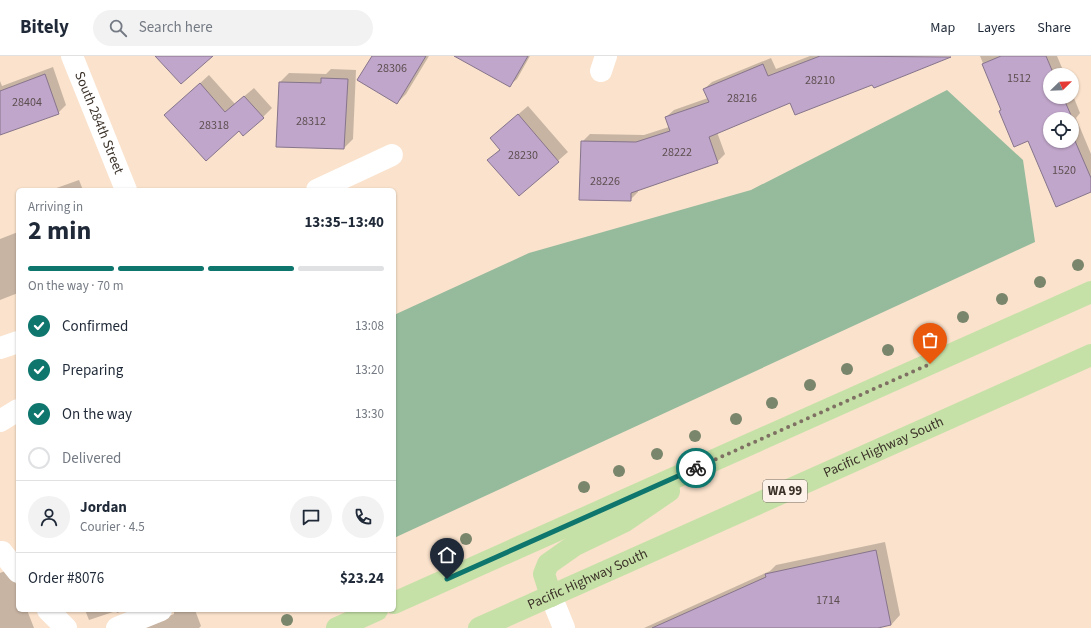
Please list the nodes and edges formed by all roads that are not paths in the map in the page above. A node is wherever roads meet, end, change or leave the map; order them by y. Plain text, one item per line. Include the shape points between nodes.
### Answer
1 (72, 56) edge
2 (392, 155) dead end
3 (125, 188) edge
4 (321, 188) edge
5 (1091, 292) edge
6 (16, 343) edge
7 (0, 348) edge
8 (1091, 355) edge
9 (16, 411) edge
10 (0, 421) edge
11 (711, 461) junction
12 (0, 552) edge
13 (16, 570) edge
14 (551, 596) junction
15 (396, 602) edge
16 (50, 612) edge
17 (156, 612) edge
18 (373, 612) edge
19 (66, 628) edge
20 (117, 628) edge
21 (337, 628) edge
22 (479, 628) edge
23 (564, 628) edge

1 - 3 street, South 284th Street
2 - 4 street
5 - 11 main road
6 - 7 street
8 - 14 main road, Pacific Highway South / WA 99
9 - 10 street
11 - 14 main road via 625,522 575,545 548,564 544,574
11 - 15 main road
12 - 13 street
14 - 22 main road, Pacific Highway South / WA 99
14 - 23 street
16 - 19 street
17 - 20 street
18 - 21 main road

